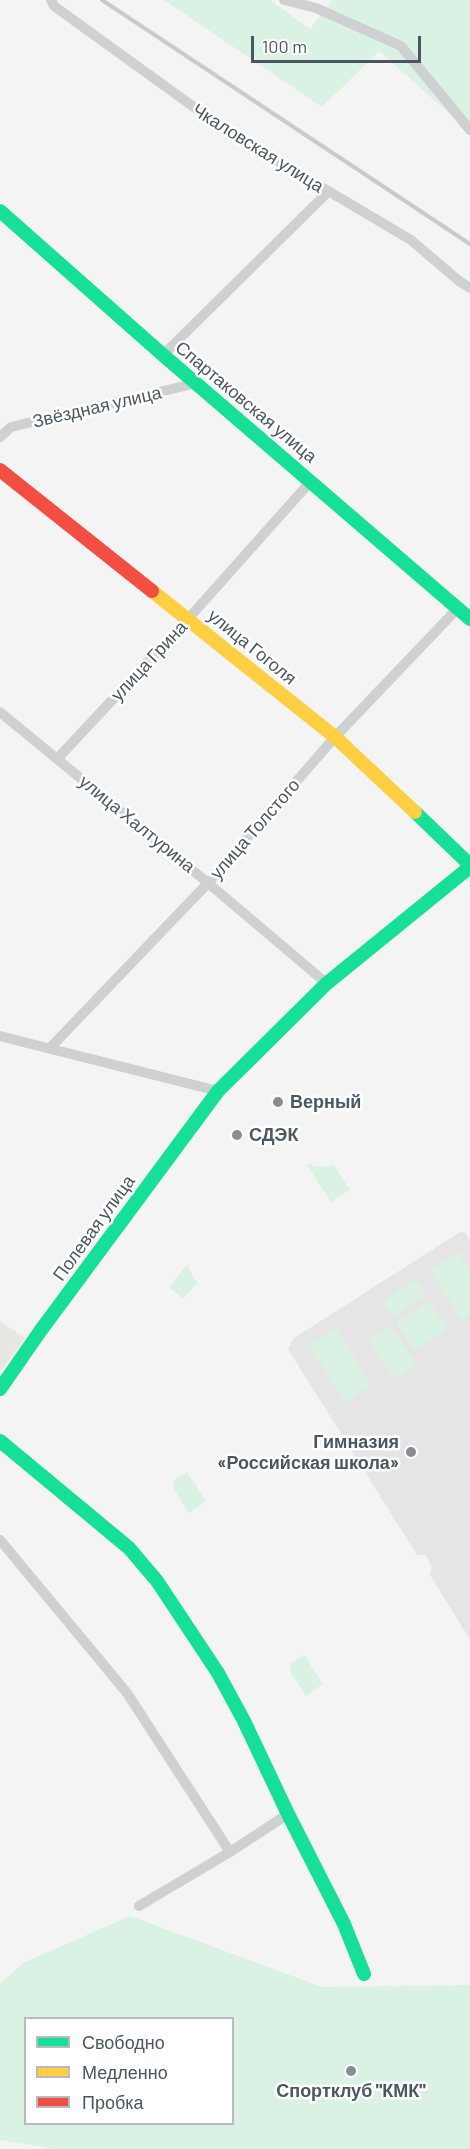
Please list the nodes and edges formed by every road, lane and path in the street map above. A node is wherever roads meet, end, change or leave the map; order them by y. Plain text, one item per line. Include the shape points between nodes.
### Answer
1 (51, 0) edge
2 (284, 0) edge
3 (470, 130) edge
4 (327, 192) junction
5 (0, 211) edge
6 (470, 288) edge
7 (163, 355) junction
8 (197, 383) junction
9 (0, 437) edge
10 (0, 470) edge
11 (311, 481) junction
12 (458, 608) junction
13 (470, 619) edge
14 (188, 620) junction
15 (0, 712) edge
16 (335, 736) junction
17 (57, 759) junction
18 (470, 866) edge
19 (208, 883) junction
20 (326, 984) junction
21 (0, 1036) edge
22 (50, 1048) junction
23 (218, 1090) junction
24 (0, 1389) edge
25 (0, 1442) edge
26 (0, 1540) edge
27 (288, 1814) junction
28 (231, 1852) junction
29 (139, 1906) dead end
30 (364, 1974) dead end

1 - 4 street, Чкаловская улица via 54,6 227,131
2 - 3 street via 316,8 401,46
4 - 6 street, Чкаловская улица via 411,240
4 - 7 street
5 - 7 street, Спартаковская улица
7 - 8 street, Спартаковская улица
8 - 9 street, Звёздная улица via 11,427
8 - 11 street, Спартаковская улица
10 - 14 street, улица Гоголя
11 - 12 street, Спартаковская улица
11 - 14 street, улица Грина
12 - 13 street, Спартаковская улица
12 - 16 street, улица Толстого
14 - 16 street, улица Гоголя
14 - 17 street, улица Грина
15 - 17 street, улица Халтурина
16 - 18 street, улица Гоголя
16 - 19 street, улица Толстого
17 - 19 street, улица Халтурина
18 - 20 street, Полевая улица
19 - 20 street, улица Халтурина
19 - 22 street, улица Толстого
20 - 23 street, Полевая улица
21 - 22 street
22 - 23 street
23 - 24 street, Полевая улица
25 - 27 street via 129,1548 157,1581 218,1673
26 - 28 street via 127,1693
27 - 28 street
27 - 30 street via 344,1924
28 - 29 street

